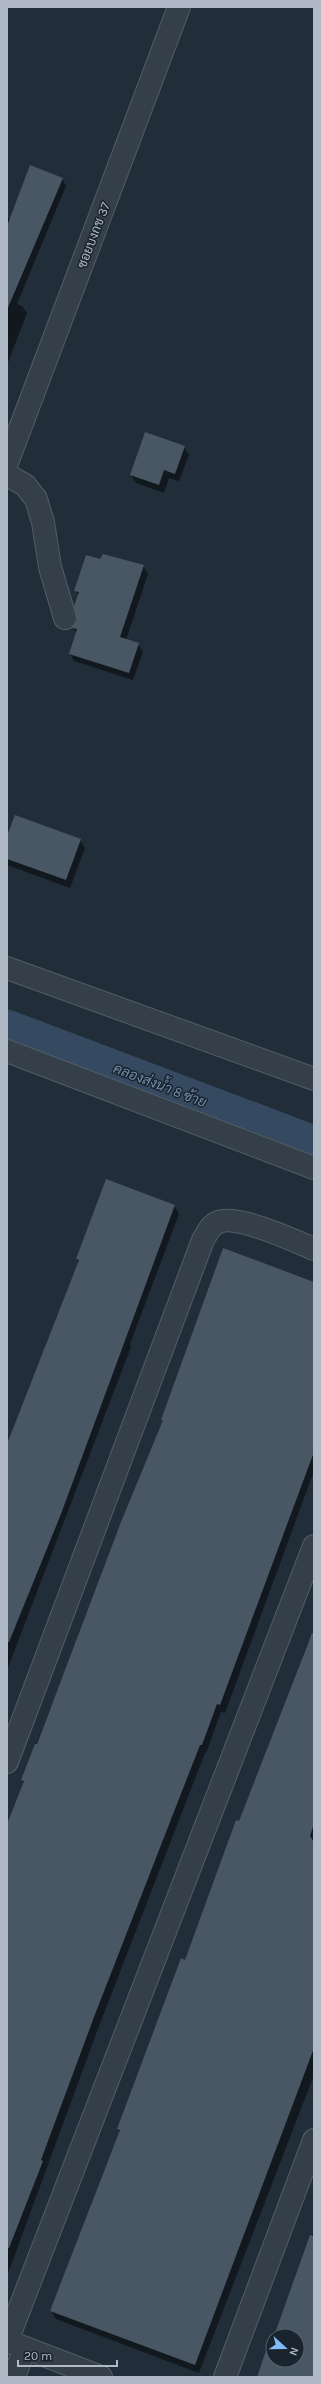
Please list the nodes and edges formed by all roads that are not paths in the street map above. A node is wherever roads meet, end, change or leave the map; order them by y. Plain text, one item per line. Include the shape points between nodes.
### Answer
1 (179, 7) edge
2 (7, 462) edge
3 (7, 475) edge
4 (65, 618) dead end
5 (7, 968) edge
6 (7, 1051) edge
7 (314, 1079) edge
8 (314, 1168) edge
9 (314, 1249) edge
10 (314, 1546) edge
11 (7, 1762) edge
12 (314, 2140) edge
13 (13, 2344) edge
14 (14, 2377) edge
15 (101, 2377) edge
16 (224, 2377) edge

1 - 2 street, ซอยบงกช 37
3 - 4 street via 25,485 36,499 43,522 50,567
5 - 7 street
6 - 8 street
9 - 11 street via 246,1223 221,1220 211,1225
10 - 13 street
12 - 16 street
13 - 14 street
13 - 15 street

